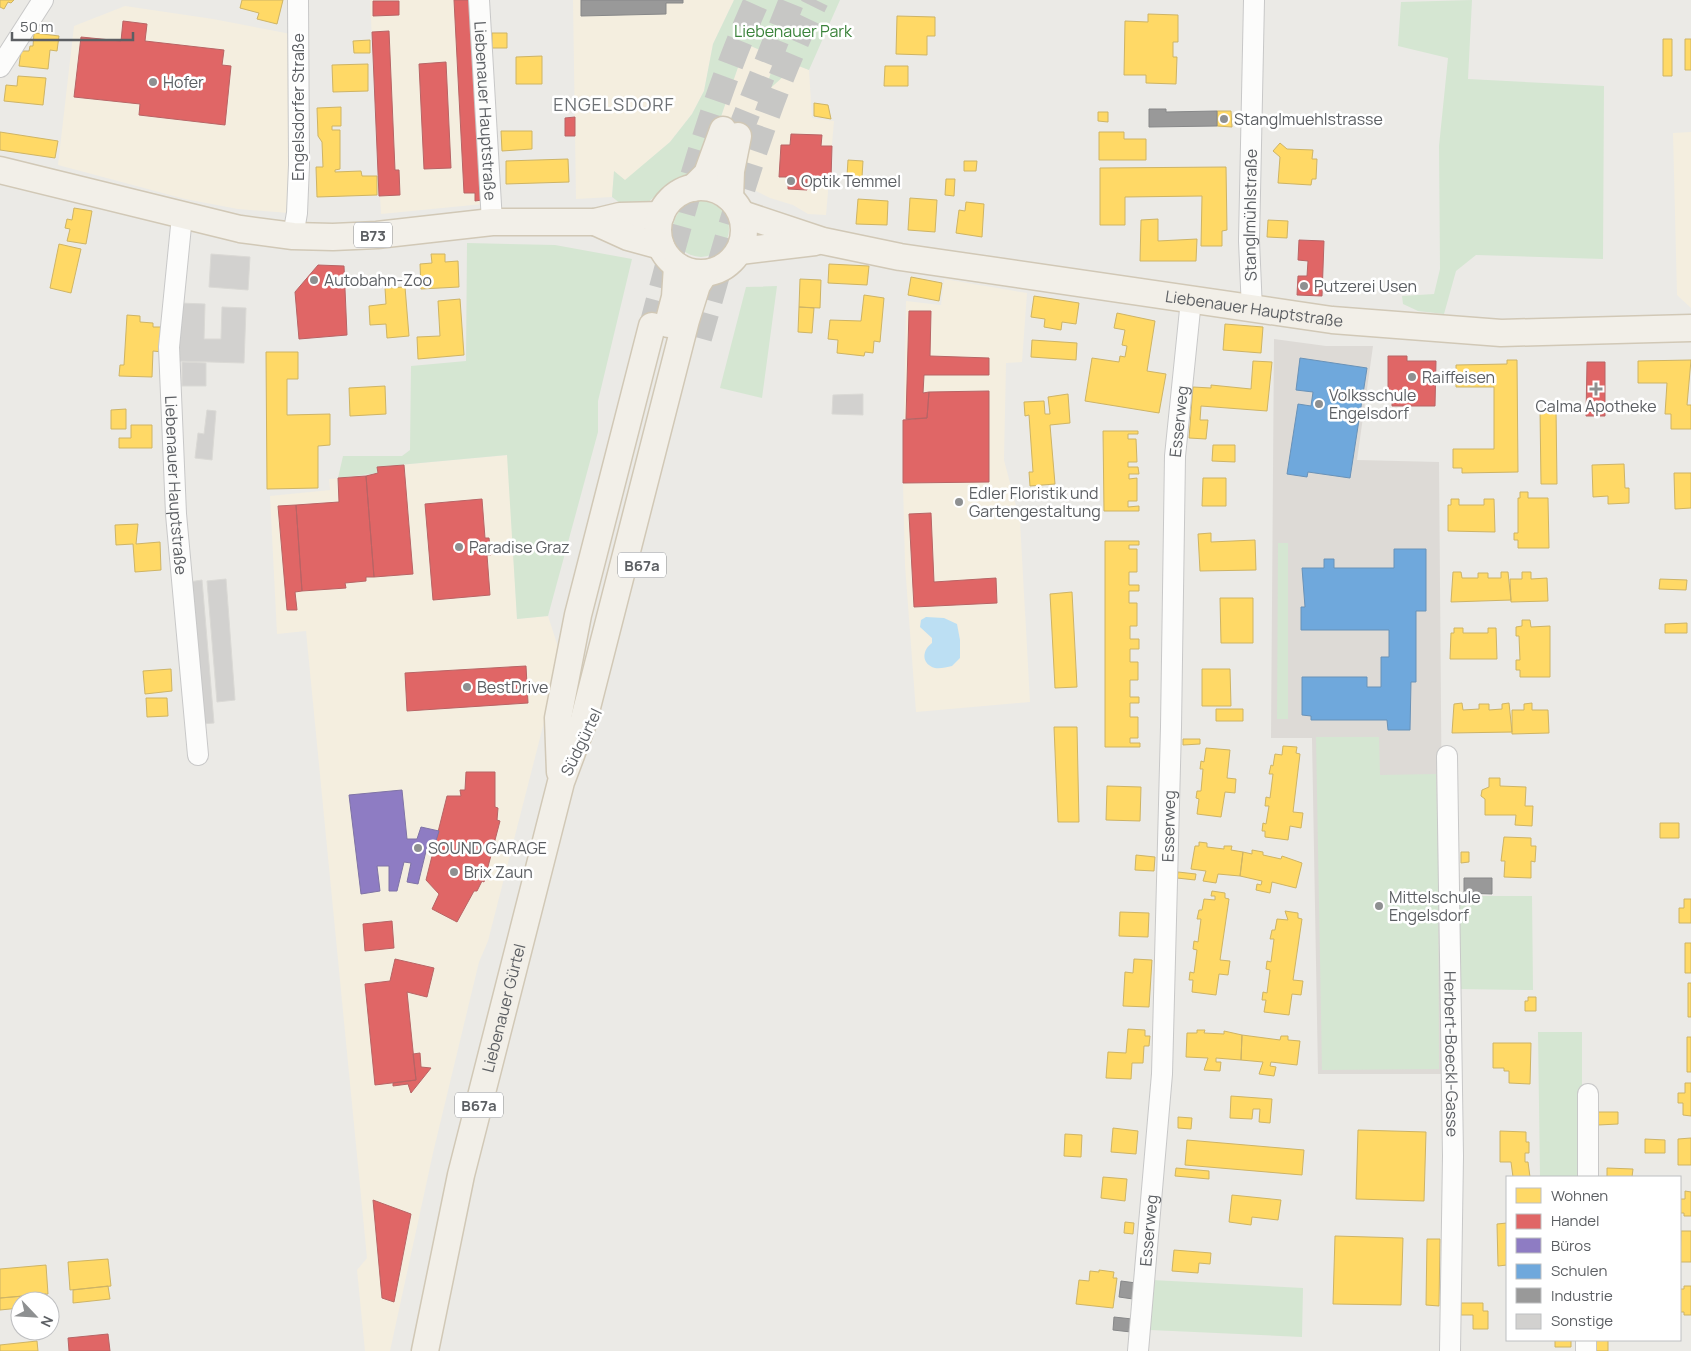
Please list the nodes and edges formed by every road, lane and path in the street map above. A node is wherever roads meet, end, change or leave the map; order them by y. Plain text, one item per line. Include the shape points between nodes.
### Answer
1 (43, 0) edge
2 (298, 0) edge
3 (479, 0) edge
4 (1254, 0) edge
5 (0, 67) edge
6 (0, 170) edge
7 (693, 188) junction
8 (736, 206) junction
9 (661, 215) junction
10 (182, 216) junction
11 (492, 222) junction
12 (595, 222) junction
13 (295, 225) junction
14 (823, 241) junction
15 (661, 246) junction
16 (740, 251) junction
17 (677, 266) junction
18 (704, 274) junction
19 (1190, 300) junction
20 (1252, 310) junction
21 (652, 326) tunnel mouth
22 (1691, 328) edge
23 (699, 338) tunnel mouth
24 (198, 755) dead end
25 (1447, 756) dead end
26 (561, 782) junction
27 (1588, 1094) dead end
28 (1588, 1176) edge
29 (426, 1351) edge
30 (1138, 1351) edge
31 (1450, 1351) edge

1 - 5 street
2 - 13 street, Engelsdorfer Straße
3 - 11 street, Liebenauer Hauptstraße
4 - 20 street, Stanglmühlstraße via 1249,241
6 - 10 main road, Liebenauer Hauptstraße / B73
7 - 8 main road via 707,187 720,191
7 - 8 main road via 707,174 730,133 730,171
7 - 9 main road via 674,196
8 - 14 main road, Liebenauer Hauptstraße
8 - 16 main road via 745,233
9 - 12 main road, Liebenauer Hauptstraße / B73 via 620,216
9 - 15 main road via 658,235
10 - 13 main road, Liebenauer Hauptstraße / B73 via 240,229
10 - 24 street, Liebenauer Hauptstraße via 169,347 176,514
11 - 12 main road, Liebenauer Hauptstraße / B73
11 - 13 main road, Liebenauer Hauptstraße / B73 via 377,235
12 - 15 main road, Liebenauer Hauptstraße / B73 via 628,237
14 - 16 main road, Liebenauer Hauptstraße
14 - 19 main road, Liebenauer Hauptstraße via 900,257
15 - 17 main road
16 - 18 main road via 725,267
17 - 18 main road
17 - 26 main road via 675,297 568,720
18 - 26 main road via 697,285 686,320 583,723
19 - 20 main road, Liebenauer Hauptstraße
19 - 30 street, Esserweg via 1175,456 1162,1074
20 - 22 main road, Liebenauer Hauptstraße via 1368,324 1501,333
21 - 26 main road, Südgürtel / B67a via 578,615 558,718
23 - 26 main road, Südgürtel / B67a via 628,622 593,725
25 - 31 street, Herbert-Boeckl-Gasse via 1453,1156
26 - 29 main road, Liebenauer Gürtel / B67a via 461,1175
27 - 28 street

